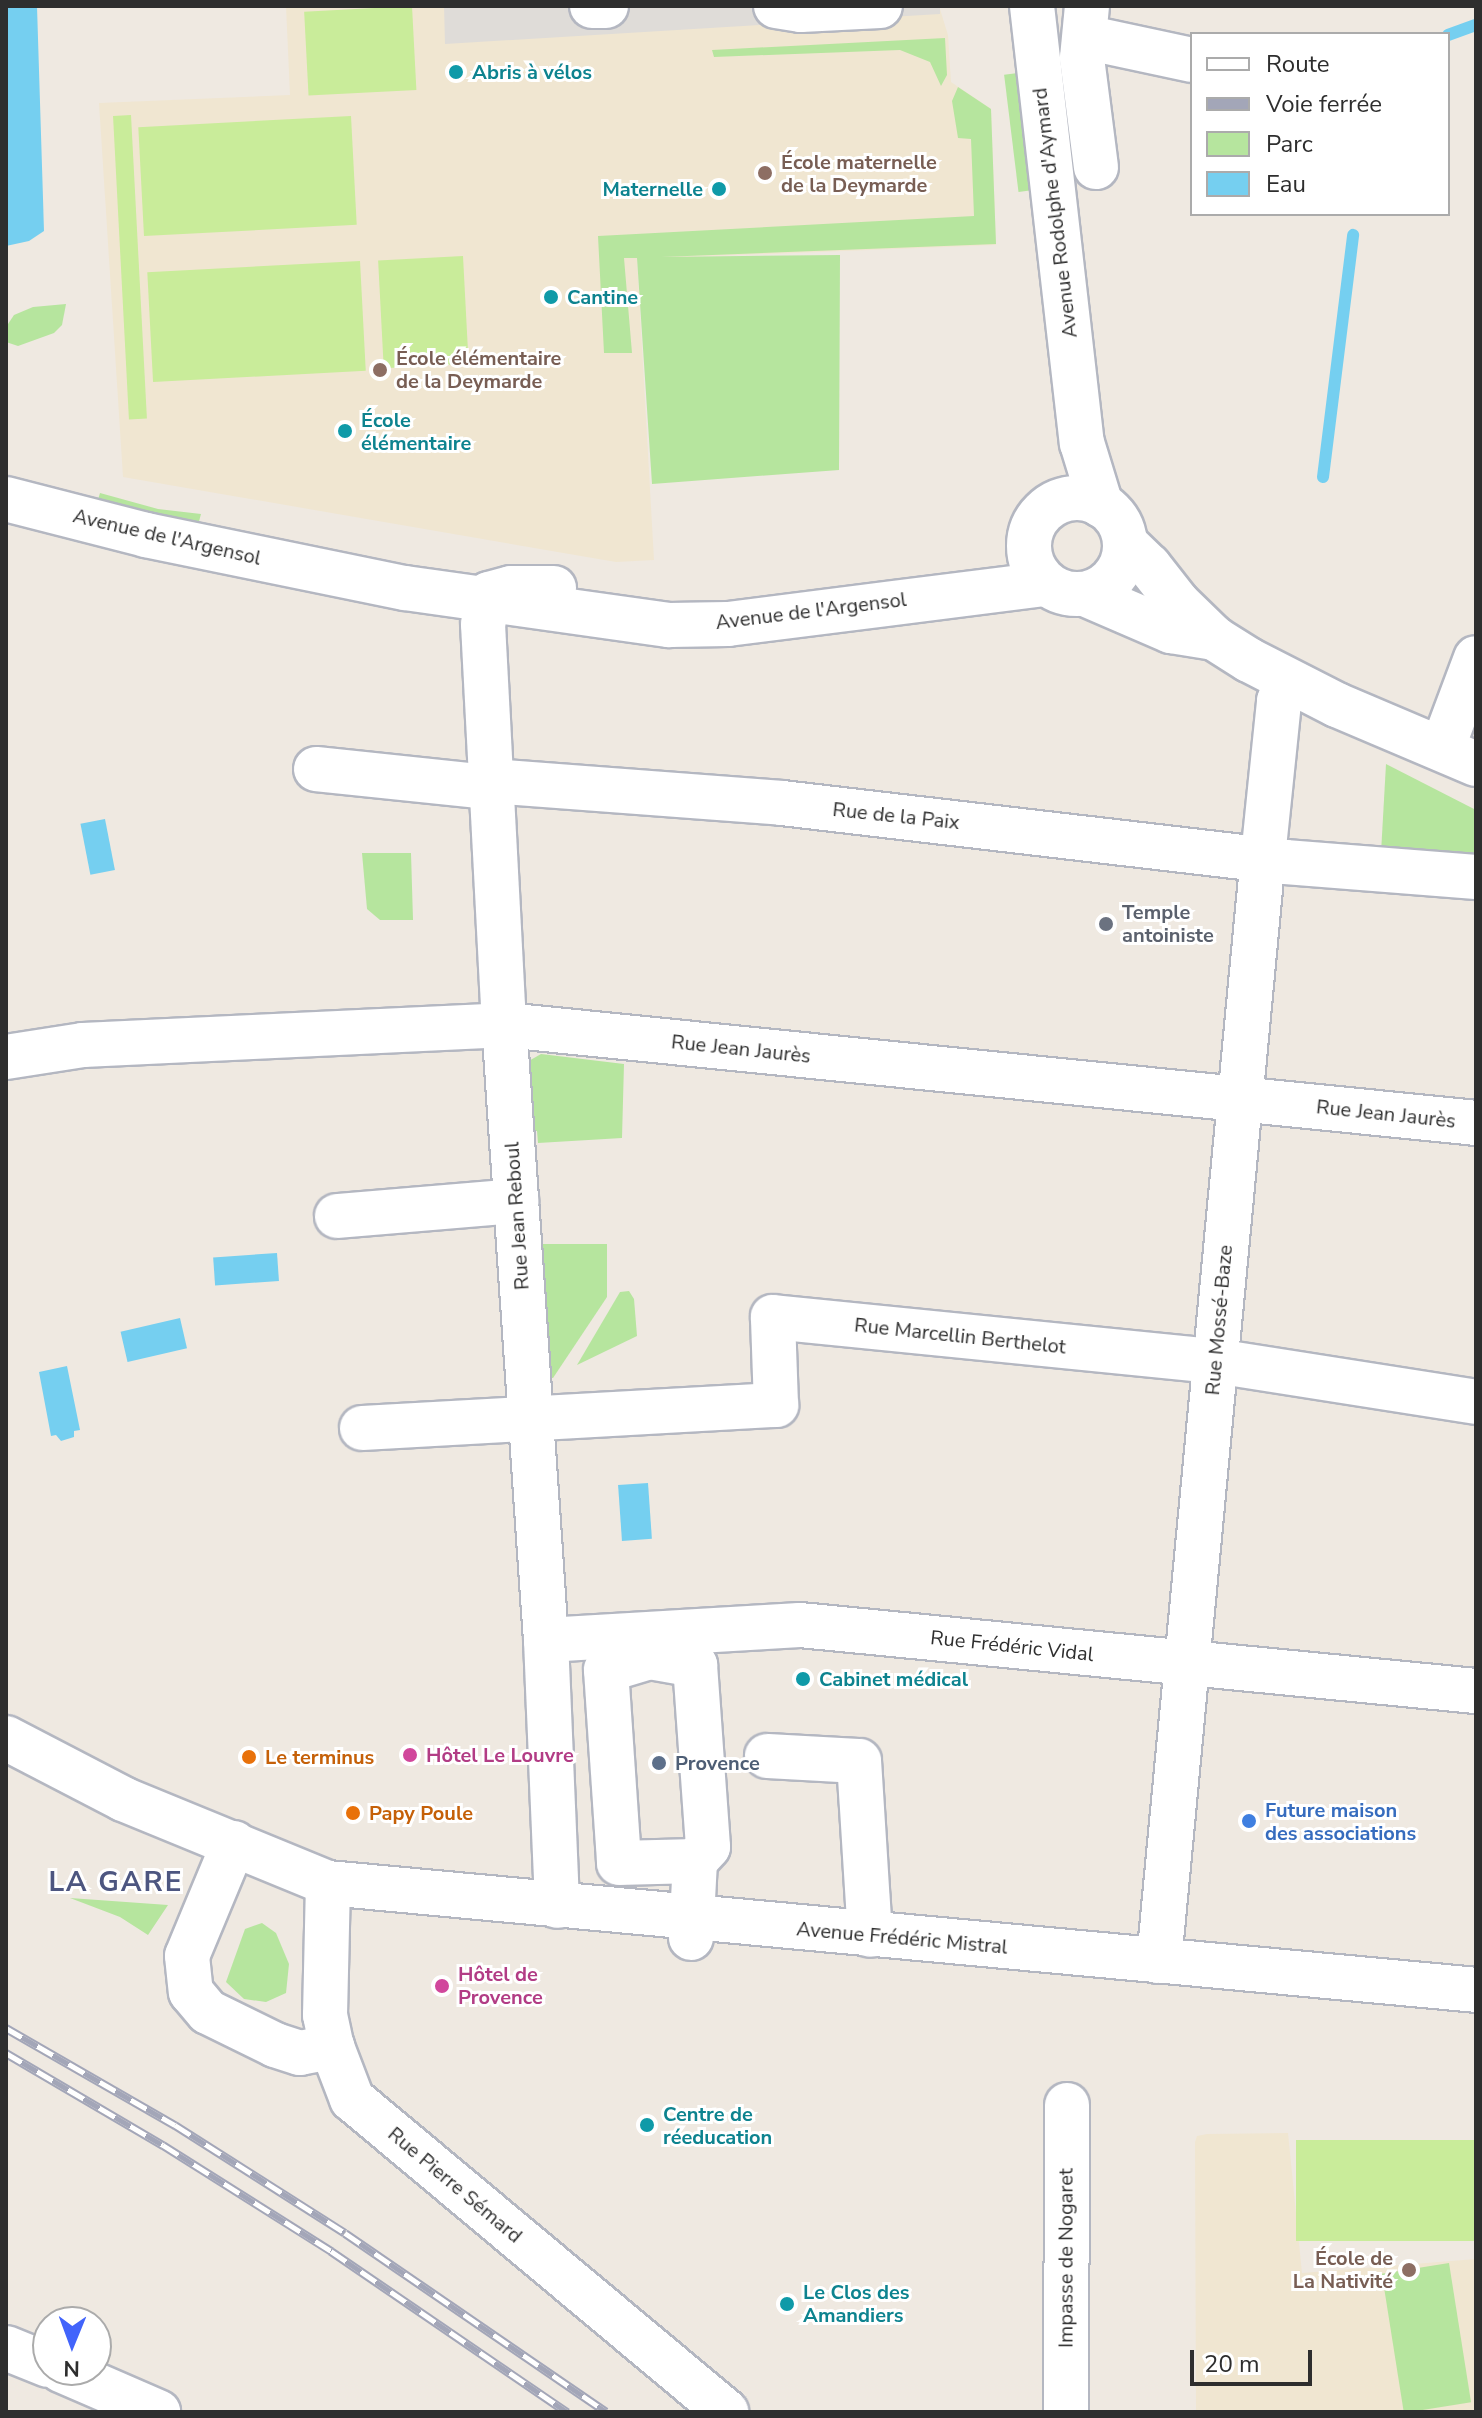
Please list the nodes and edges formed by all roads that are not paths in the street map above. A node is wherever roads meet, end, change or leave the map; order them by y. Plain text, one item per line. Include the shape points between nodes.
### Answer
1 (592, 6) edge
2 (606, 6) edge
3 (776, 6) edge
4 (880, 6) edge
5 (1032, 6) edge
6 (1086, 21) edge
7 (1190, 59) edge
8 (1096, 167) dead end
9 (6, 499) edge
10 (1080, 503) junction
11 (1126, 544) junction
12 (328, 569) junction
13 (1053, 575) junction
14 (554, 588) junction
15 (485, 601) junction
16 (617, 617) junction
17 (1214, 638) junction
18 (1476, 658) edge
19 (1289, 681) junction
20 (1459, 757) edge
21 (316, 769) dead end
22 (491, 781) junction
23 (1263, 857) junction
24 (1476, 877) edge
25 (505, 1025) junction
26 (6, 1057) edge
27 (1240, 1100) junction
28 (1476, 1123) edge
29 (516, 1201) junction
30 (337, 1216) dead end
31 (1215, 1361) junction
32 (1476, 1402) edge
33 (532, 1419) junction
34 (362, 1428) dead end
35 (546, 1640) junction
36 (650, 1646) junction
37 (1188, 1662) junction
38 (1476, 1691) edge
39 (6, 1738) edge
40 (767, 1756) dead end
41 (234, 1843) junction
42 (695, 1861) junction
43 (328, 1883) junction
44 (557, 1906) junction
45 (692, 1928) junction
46 (870, 1935) junction
47 (1159, 1961) junction
48 (1476, 1990) edge
49 (332, 2047) junction
50 (1067, 2105) dead end
51 (6, 2348) edge
52 (32, 2359) edge
53 (98, 2386) edge
54 (158, 2412) edge
55 (726, 2412) edge
56 (1066, 2412) edge

1 - 2 street
3 - 4 street
5 - 10 street, Avenue Rodolphe d'Aymard via 1078,420 1089,472
6 - 7 street
6 - 8 street via 1082,58
9 - 12 street, Avenue de l'Argensol via 233,554
10 - 11 street, Avenue Rodolphe d'Aymard via 1119,521
10 - 13 street via 1037,520
11 - 13 street via 1115,577 1101,588
11 - 17 street, Avenue Rodolphe d'Aymard
12 - 14 street, Avenue de l'Argensol via 422,562
12 - 15 street, Avenue de l'Argensol
13 - 16 street, Avenue de l'Argensol via 728,624 669,625
13 - 17 street, Avenue Rodolphe d'Aymard via 1171,631
14 - 15 street via 496,590
14 - 16 street, Avenue de l'Argensol
15 - 16 street, Avenue de l'Argensol
15 - 22 street, Rue Jean Reboul
17 - 19 street, Avenue Rodolphe d'Aymard
18 - 20 street
19 - 20 street, Avenue Rodolphe d'Aymard
19 - 23 street, Rue Mossé-Baze via 1279,701
21 - 22 street, Rue de la Paix via 477,786
22 - 23 street, Rue de la Paix via 782,803
22 - 25 street, Rue Jean Reboul
23 - 24 street, Rue de la Paix
23 - 27 street, Rue Mossé-Baze
25 - 26 street, Rue Jean Jaurès via 83,1045
25 - 27 street, Rue Jean Jaurès
25 - 29 street, Rue Jean Reboul
27 - 28 street, Rue Jean Jaurès
27 - 31 street, Rue Mossé-Baze
29 - 30 street
29 - 33 street, Rue Jean Reboul
31 - 32 street, Rue Marcellin Berthelot
31 - 33 street, Rue Marcellin Berthelot via 773,1317 776,1405
31 - 37 street, Rue Mossé-Baze
33 - 34 street
33 - 35 street, Rue Jean Reboul
35 - 36 street, Rue Frédéric Vidal
35 - 44 street, Rue Jean Reboul
36 - 37 street, Rue Frédéric Vidal via 800,1625
36 - 42 street via 695,1665 708,1847
36 - 42 street via 606,1670 619,1863
37 - 38 street, Rue Frédéric Vidal
37 - 47 street, Rue Mossé-Baze
39 - 41 street, Avenue Frédéric Mistral via 123,1799
40 - 46 street via 859,1761
41 - 43 street, Avenue Frédéric Mistral
41 - 49 street via 187,1956 191,1992 208,2012 275,2045 300,2053
42 - 45 street
43 - 44 street, Avenue Frédéric Mistral
43 - 49 street, Rue Pierre Sémard via 325,2015
44 - 45 street, Avenue Frédéric Mistral
45 - 46 street, Avenue Frédéric Mistral
46 - 47 street, Avenue Frédéric Mistral
47 - 48 street, Avenue Frédéric Mistral
49 - 55 street, Rue Pierre Sémard via 352,2099
50 - 56 street, Impasse de Nogaret
51 - 52 street
53 - 54 street

